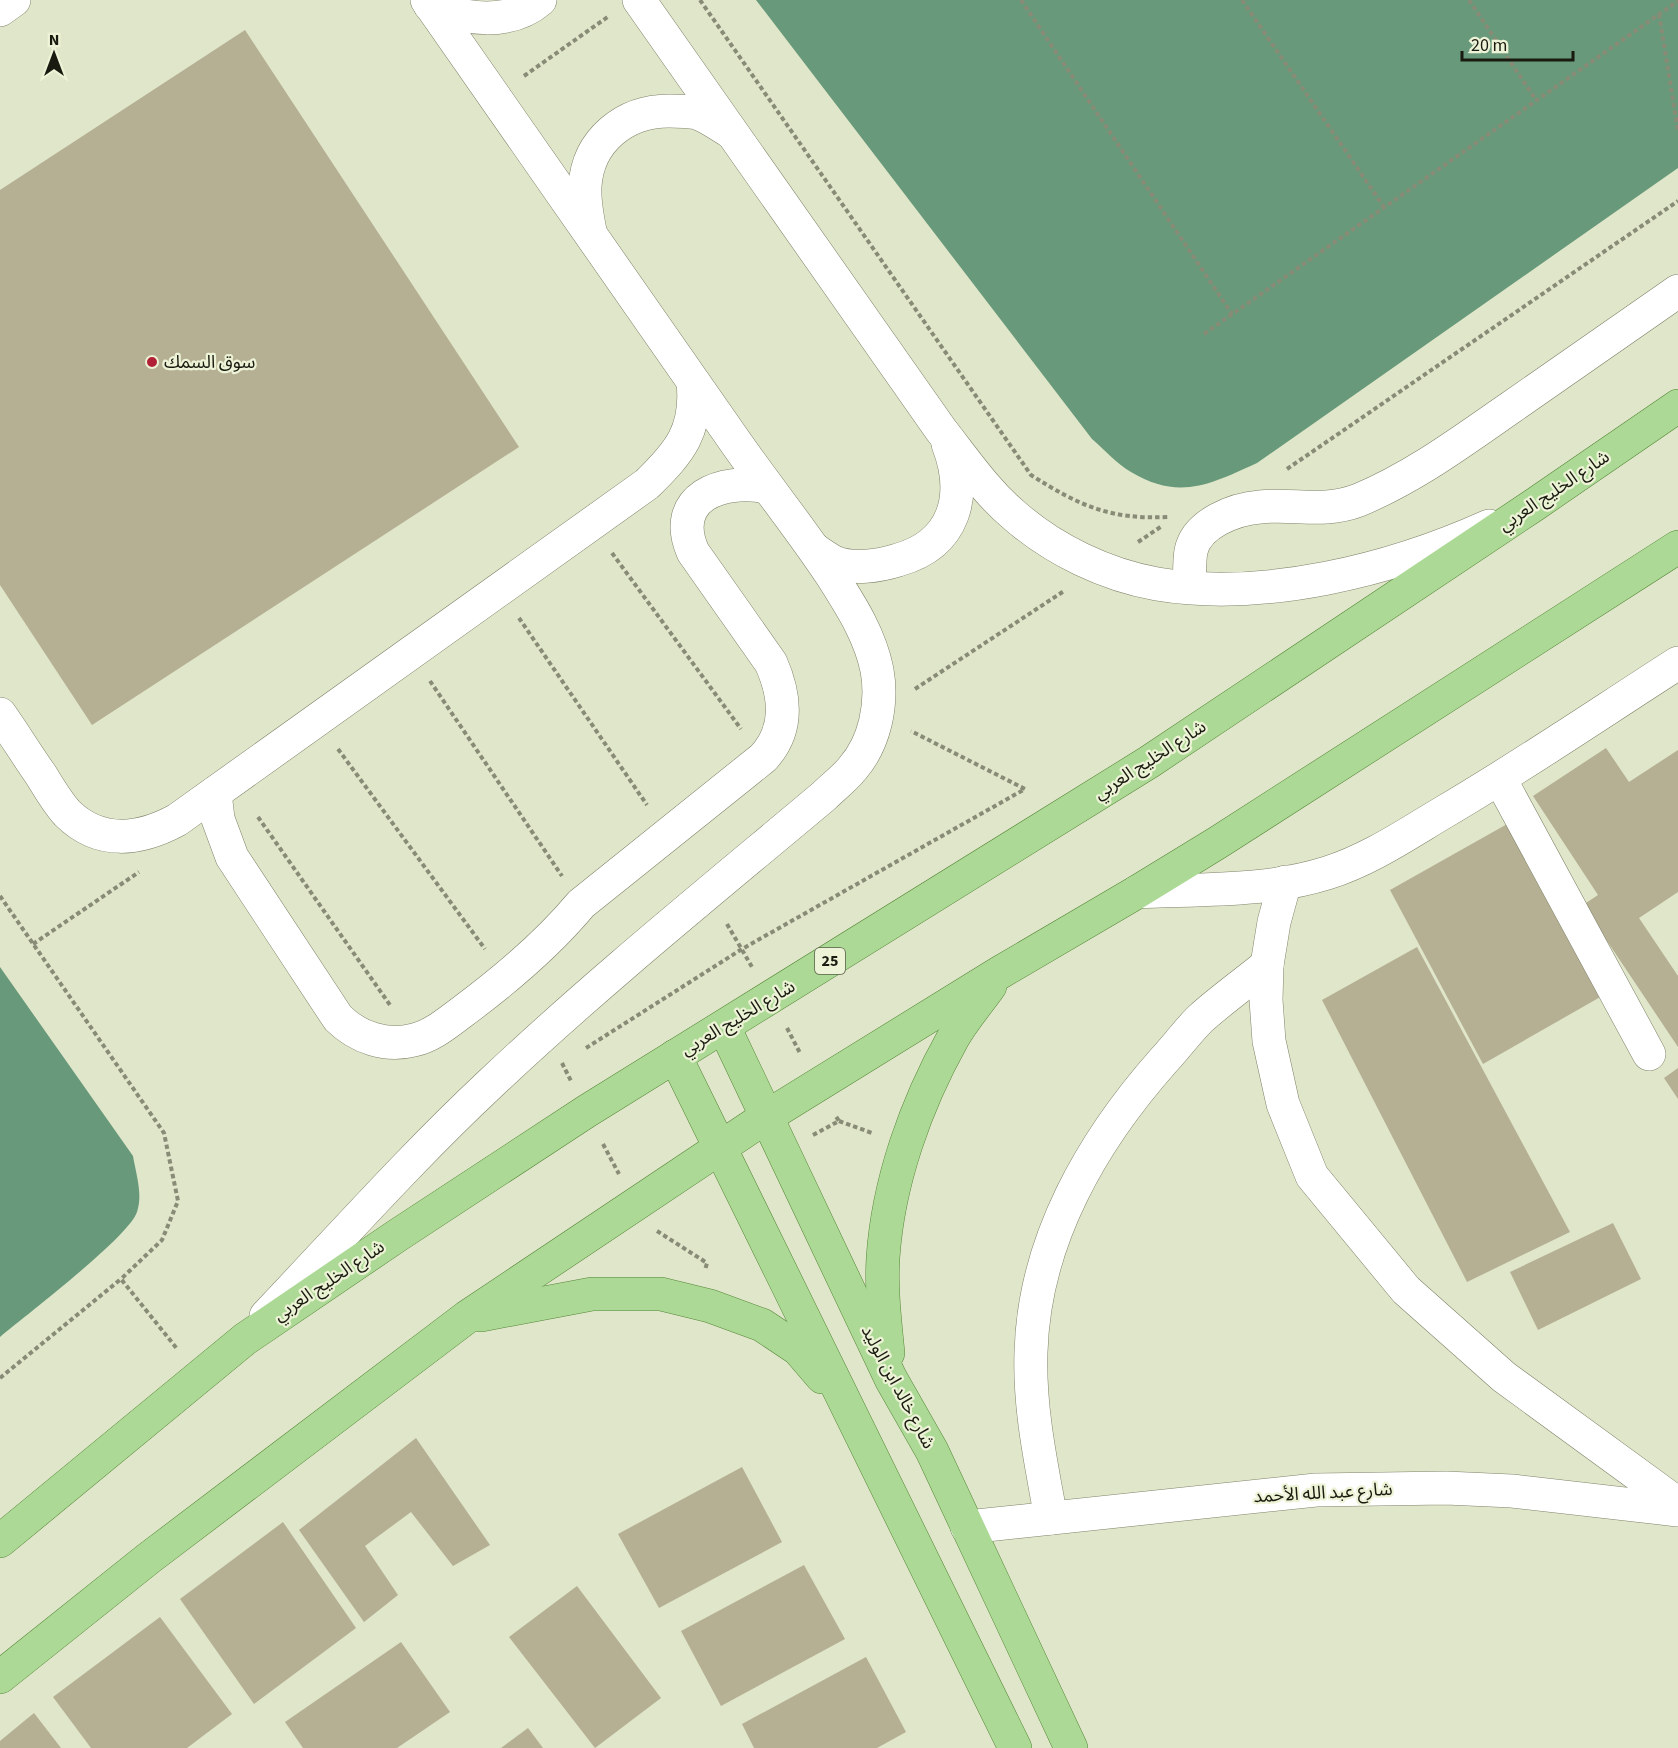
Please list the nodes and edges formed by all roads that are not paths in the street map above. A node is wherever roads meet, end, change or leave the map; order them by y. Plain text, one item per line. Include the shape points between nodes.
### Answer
1 (14, 0) edge
2 (540, 0) edge
3 (428, 2) edge
4 (626, 6) edge
5 (0, 10) edge
6 (731, 132) junction
7 (591, 237) junction
8 (1678, 291) edge
9 (693, 382) junction
10 (1678, 406) edge
11 (941, 430) junction
12 (767, 487) junction
13 (1534, 505) junction
14 (1678, 547) edge
15 (815, 550) junction
16 (1190, 587) junction
17 (1678, 640) edge
18 (1668, 669) edge
19 (0, 714) edge
20 (1500, 779) junction
21 (223, 787) junction
22 (1285, 882) junction
23 (1137, 892) junction
24 (1267, 965) junction
25 (999, 973) junction
26 (724, 1027) junction
27 (1649, 1054) dead end
28 (675, 1056) junction
29 (766, 1118) junction
30 (720, 1148) junction
31 (467, 1317) junction
32 (245, 1339) junction
33 (891, 1379) junction
34 (848, 1407) junction
35 (1678, 1504) edge
36 (1678, 1510) edge
37 (1051, 1518) junction
38 (967, 1527) junction
39 (0, 1541) edge
40 (0, 1677) edge
41 (1015, 1748) edge
42 (1071, 1748) edge

1 - 5 lane
2 - 3 lane via 514,14 482,18 448,13
3 - 7 lane
4 - 6 lane
6 - 7 lane via 707,117 679,111 647,113 616,127 603,137 587,174 585,205
6 - 11 lane
7 - 9 lane
8 - 16 lane via 1423,468 1359,500 1310,509 1262,506 1217,520 1196,539 1191,550
9 - 12 lane
9 - 21 lane via 690,427 670,461 647,484
10 - 13 main road, شارع الخليج العربي / 25
11 - 15 lane via 952,454 957,490 952,518 936,541 912,556 874,565 835,562
11 - 16 lane via 990,492 1049,542 1101,567 1156,584
12 - 15 lane
12 - 21 lane via 735,484 713,490 696,502 687,521 693,552 771,663 779,683 783,716 777,740 763,758 581,904 561,928 492,991 427,1036 400,1042 369,1038 357,1034 338,1018 232,857 218,819
13 - 16 lane via 1464,537 1364,569 1265,586
13 - 26 main road, شارع الخليج العربي / 25 via 1149,762
14 - 23 main road
15 - 32 lane via 867,634 878,673 878,714 864,753 824,796 563,1017 490,1084
17 - 18 lane
18 - 20 lane
19 - 21 lane via 66,811 94,832 127,837 158,830
20 - 22 lane via 1380,850 1328,873
20 - 27 lane
22 - 23 lane
22 - 24 lane
23 - 25 main road
24 - 35 lane via 1269,1041 1283,1104 1312,1176 1406,1290 1504,1377
24 - 37 lane via 1200,1020 1139,1088 1102,1139 1052,1238 1036,1304 1031,1350 1031,1404
25 - 29 main road
25 - 33 main road via 954,1036 906,1145 887,1221 883,1260 883,1306
26 - 28 main road, شارع الخليج العربي / 25
26 - 29 main road, شارع خالد ابن الوليد
28 - 30 main road
28 - 32 main road, شارع الخليج العربي / 25 via 417,1222
29 - 30 main road
29 - 33 main road, شارع خالد ابن الوليد
30 - 31 main road
30 - 34 main road
31 - 34 main road via 592,1294 661,1294 762,1325 798,1349
31 - 40 main road via 149,1558
32 - 39 main road, شارع الخليج العربي / 25
33 - 38 main road, شارع خالد ابن الوليد via 932,1451
34 - 41 main road
36 - 37 lane, شارع عبد الله الأحمد via 1512,1491 1381,1488 1316,1490
37 - 38 lane, شارع عبد الله الأحمد
38 - 42 main road, شارع خالد ابن الوليد

